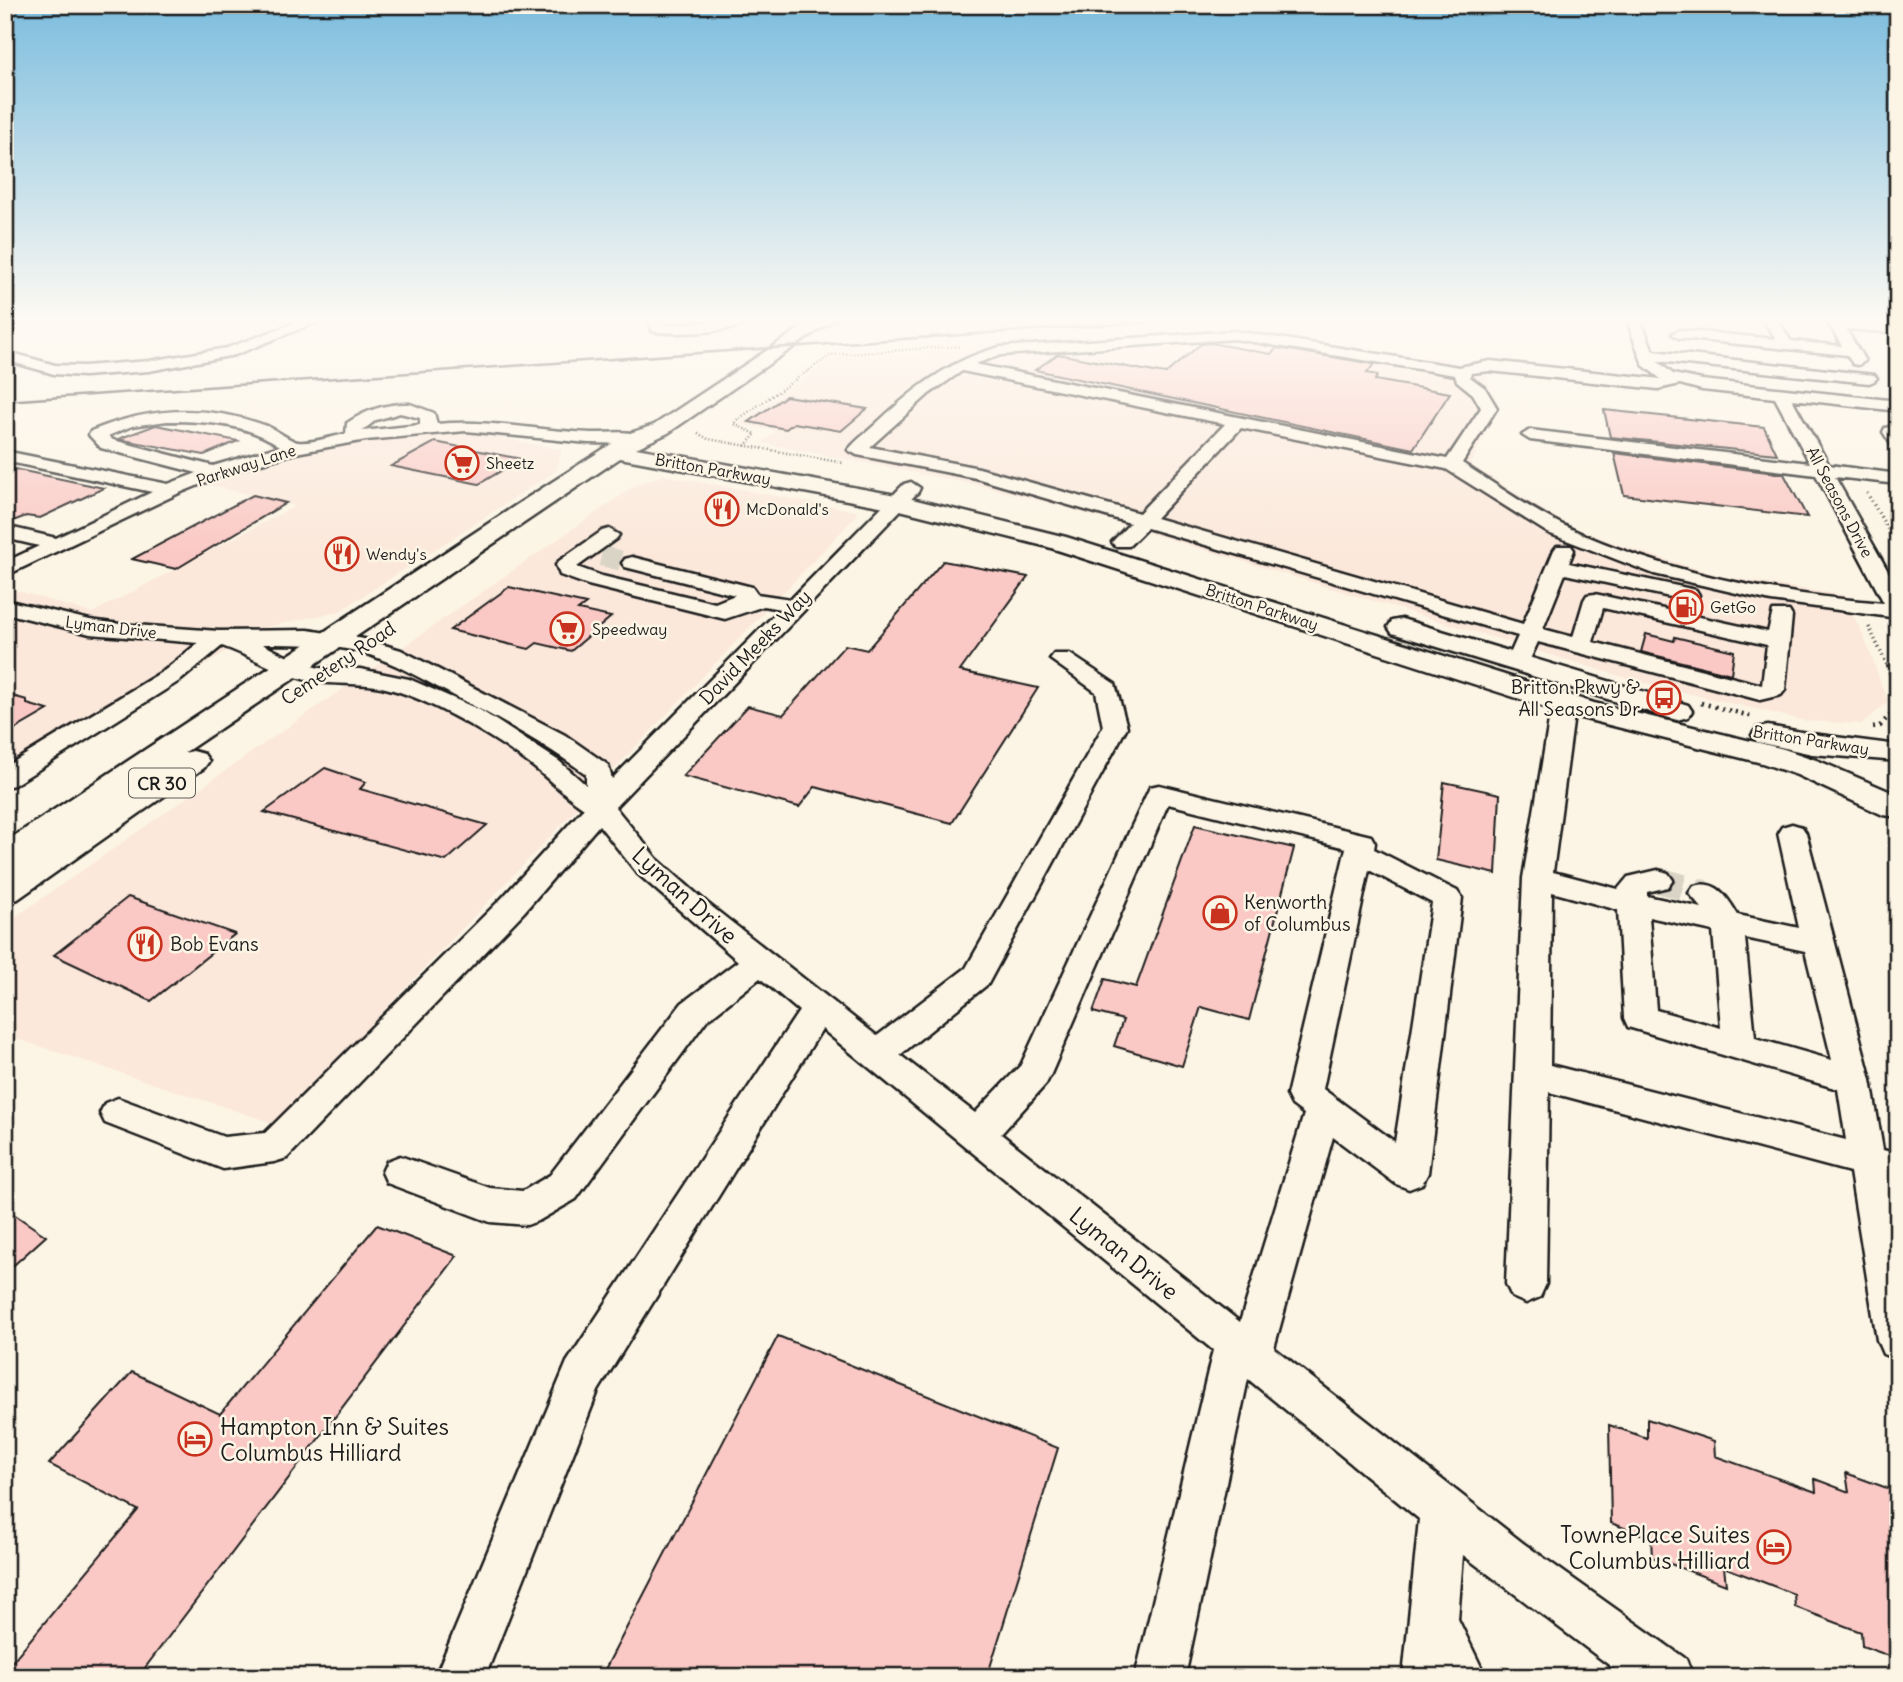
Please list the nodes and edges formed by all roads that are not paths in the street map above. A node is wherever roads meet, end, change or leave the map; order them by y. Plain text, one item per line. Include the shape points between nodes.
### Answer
1 (711, 396) edge
2 (919, 396) edge
3 (1111, 396) edge
4 (1482, 396) edge
5 (1783, 396) edge
6 (1797, 396) edge
7 (1893, 406) edge
8 (484, 411) dead end
9 (1237, 422) junction
10 (466, 426) junction
11 (1898, 430) edge
12 (1530, 435) dead end
13 (1898, 442) edge
14 (642, 443) junction
15 (294, 448) junction
16 (5, 456) edge
17 (1452, 465) junction
18 (1823, 470) junction
19 (215, 472) junction
20 (1898, 479) edge
21 (170, 490) junction
22 (903, 495) junction
23 (1143, 520) junction
24 (5, 532) edge
25 (1570, 535) junction
26 (1122, 542) junction
27 (58, 544) junction
28 (632, 563) tunnel mouth
29 (10, 564) edge
30 (1557, 566) junction
31 (1600, 576) junction
32 (1690, 586) junction
33 (761, 599) junction
34 (1595, 600) junction
35 (1806, 600) junction
36 (683, 602) junction
37 (5, 606) edge
38 (796, 606) junction
39 (1898, 610) edge
40 (1781, 616) junction
41 (1531, 633) junction
42 (219, 638) junction
43 (334, 639) junction
44 (1778, 641) junction
45 (364, 646) junction
46 (1581, 646) junction
47 (1062, 659) dead end
48 (1518, 663) junction
49 (304, 671) junction
50 (1567, 705) junction
51 (5, 751) edge
52 (1895, 752) edge
53 (35, 760) junction
54 (5, 779) edge
55 (600, 807) junction
56 (1896, 808) edge
57 (1792, 833) dead end
58 (13, 853) edge
59 (1359, 853) junction
60 (1538, 878) junction
61 (1658, 880) dead end
62 (5, 890) edge
63 (1704, 893) tunnel mouth
64 (1632, 903) junction
65 (1728, 924) junction
66 (1818, 943) junction
67 (760, 961) junction
68 (818, 1008) junction
69 (1740, 1045) junction
70 (876, 1055) junction
71 (1532, 1074) junction
72 (1854, 1080) junction
73 (1323, 1110) junction
74 (118, 1113) dead end
75 (977, 1135) junction
76 (1882, 1166) edge
77 (400, 1172) dead end
78 (1526, 1284) dead end
79 (1898, 1340) edge
80 (1243, 1349) junction
81 (1443, 1509) junction
82 (1433, 1622) junction
83 (460, 1677) edge
84 (1160, 1677) edge
85 (1428, 1677) edge
86 (1461, 1677) edge
87 (1668, 1677) edge

1 - 14 main road, Cemetery Road / CR 30
2 - 23 street via 858,450 979,473
3 - 9 street
4 - 17 street via 1489,408
5 - 18 street, All Seasons Drive
6 - 7 street
8 - 10 street
9 - 17 street
9 - 23 street
10 - 14 street, Parkway Lane
10 - 15 street, Parkway Lane
11 - 13 street via 1891,432
12 - 18 street
14 - 22 main road, Britton Parkway
14 - 43 main road, Cemetery Road / CR 30
14 - 45 main road, Cemetery Road / CR 30
15 - 19 street, Parkway Lane
15 - 19 street via 263,429 209,417 127,421 97,435 107,444
16 - 21 street
17 - 25 street
18 - 20 street
18 - 39 street, All Seasons Drive
19 - 21 street, Parkway Lane
21 - 27 street, Parkway Lane
22 - 26 main road, Britton Parkway
22 - 38 street, David Meeks Way
22 - 50 main road, Britton Parkway
23 - 26 street
23 - 41 street
24 - 27 street
25 - 30 street
25 - 32 street
26 - 48 main road, Britton Parkway
27 - 29 street, Parkway Lane
28 - 36 street via 736,586 747,595 737,604 725,606
30 - 31 street
30 - 41 street
31 - 32 street
31 - 34 street
32 - 35 street
32 - 40 street
33 - 36 street via 725,612
33 - 36 street via 764,590 751,579 603,545 566,565 568,571 594,581
33 - 38 street
34 - 44 street
34 - 46 street
35 - 39 street
35 - 40 street
37 - 42 street, Lyman Drive via 90,627
38 - 55 street, David Meeks Way
40 - 44 street
41 - 46 street
41 - 48 street
42 - 43 street, Lyman Drive
42 - 49 street, Lyman Drive
42 - 53 street via 173,675
43 - 45 street, Lyman Drive
43 - 49 main road, Cemetery Road / CR 30
44 - 46 street via 1773,690 1760,693
45 - 49 main road, Cemetery Road / CR 30
45 - 55 street, Lyman Drive via 393,655 556,740 599,771
47 - 70 street via 1107,689 1115,727 977,976
48 - 52 main road, Britton Parkway via 1731,727 1812,744
49 - 55 street, Lyman Drive via 401,684 432,696 512,740
49 - 58 main road, Cemetery Road / CR 30
49 - 62 main road, Cemetery Road / CR 30
50 - 56 main road, Britton Parkway via 1773,756
50 - 60 street
51 - 53 street
52 - 56 main road via 1880,762 1876,775
53 - 54 street
55 - 67 street, Lyman Drive via 647,866
55 - 74 street, David Meeks Way via 513,905 274,1147 223,1153
57 - 66 street
59 - 73 street via 1304,1095
59 - 73 street via 1447,898 1409,1173
59 - 75 street via 1361,843 1159,793 1034,1074
60 - 64 street
60 - 71 street
61 - 64 street via 1638,884 1632,891
63 - 65 street
64 - 65 street
64 - 69 street via 1640,1018
65 - 66 street
65 - 69 street
66 - 72 street
67 - 68 street, Lyman Drive
67 - 77 street via 694,1012 563,1187 527,1208 490,1205
68 - 70 street, Lyman Drive
68 - 83 street via 582,1377
69 - 72 street
70 - 75 street, Lyman Drive
71 - 76 street
71 - 78 street
72 - 76 street
73 - 80 street
75 - 80 street, Lyman Drive
76 - 79 street
80 - 81 street, Lyman Drive
80 - 84 street
81 - 82 street
81 - 87 street, Lyman Drive via 1550,1594
82 - 85 street
82 - 86 street

